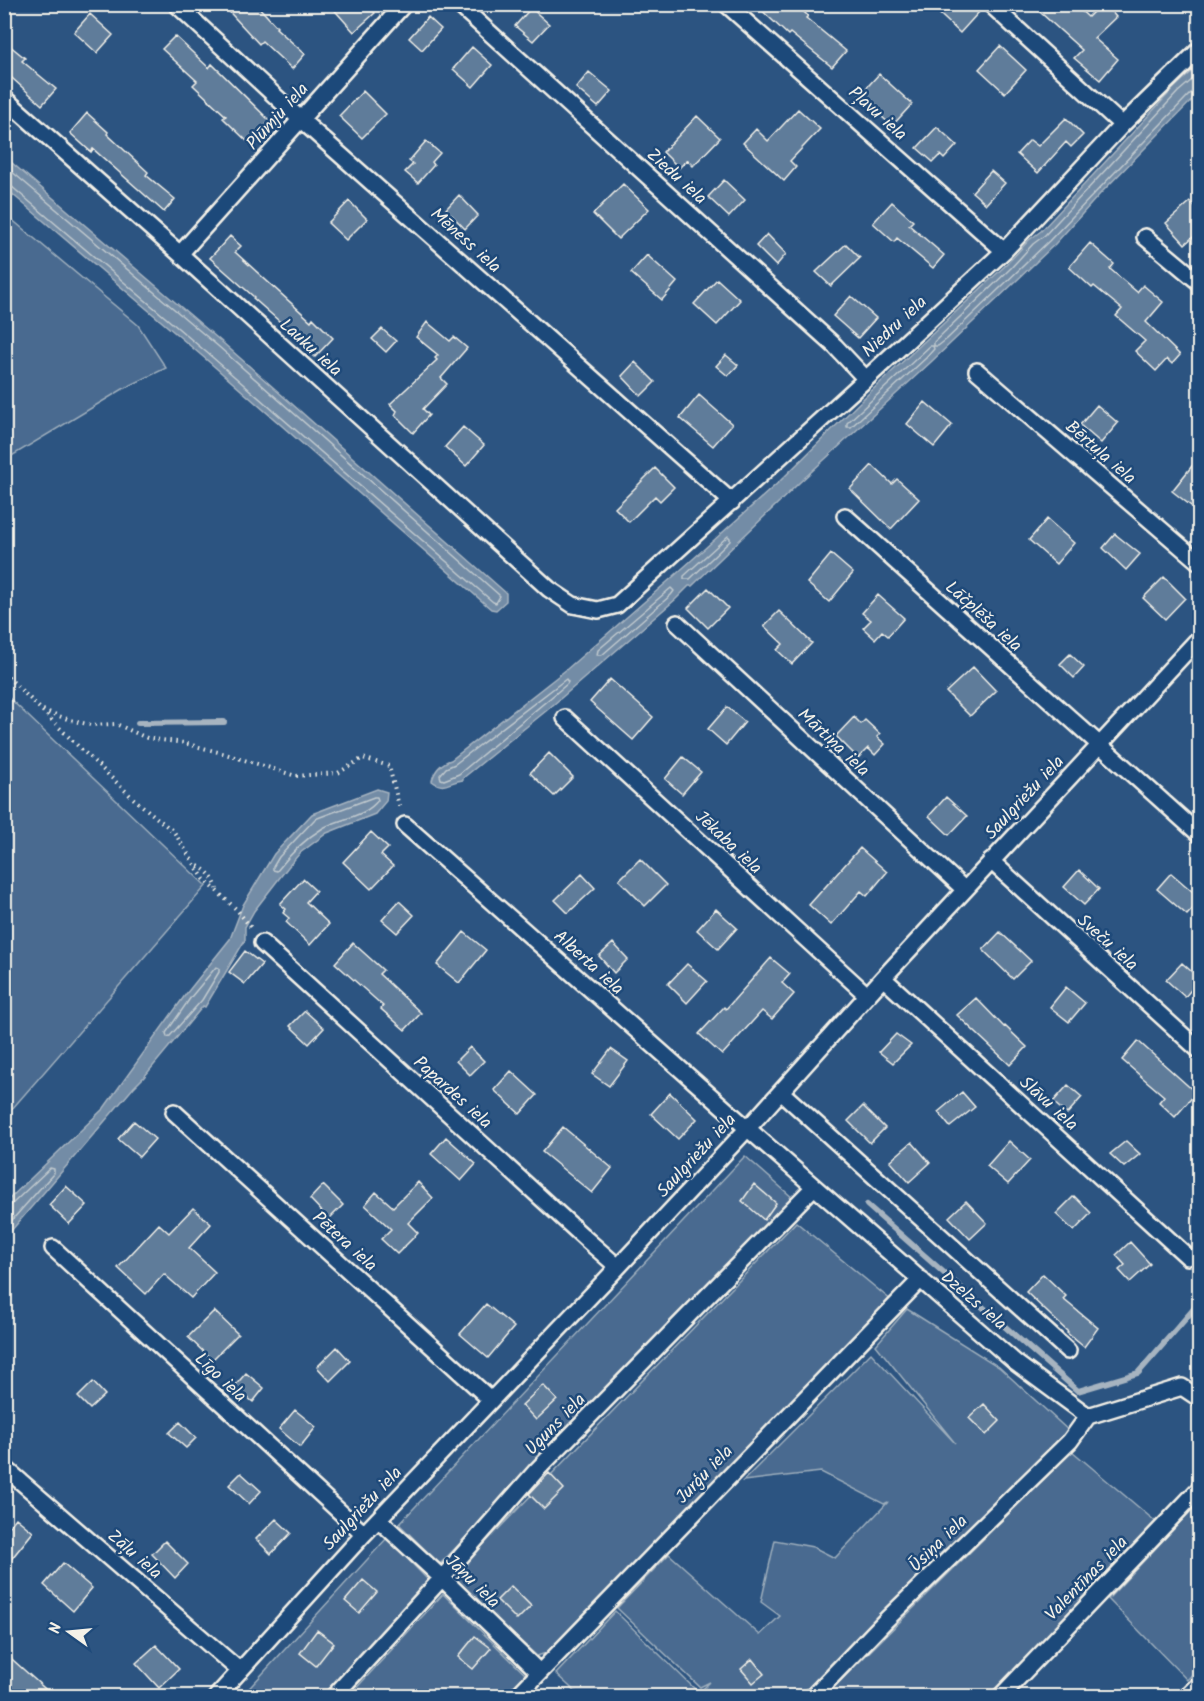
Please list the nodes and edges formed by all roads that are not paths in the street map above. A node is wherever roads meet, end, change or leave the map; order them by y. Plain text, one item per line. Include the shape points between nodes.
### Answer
1 (176, 4) edge
2 (404, 4) edge
3 (458, 4) edge
4 (726, 4) edge
5 (990, 4) edge
6 (1200, 49) edge
7 (4, 98) edge
8 (300, 119) junction
9 (1122, 125) junction
10 (1145, 237) dead end
11 (1004, 251) junction
12 (180, 254) junction
13 (1200, 283) edge
14 (977, 371) dead end
15 (866, 380) junction
16 (732, 501) junction
17 (845, 516) dead end
18 (1200, 563) edge
19 (598, 610) joint
20 (677, 623) dead end
21 (1200, 637) edge
22 (565, 718) dead end
23 (1098, 745) junction
24 (405, 825) road end
25 (1200, 835) edge
26 (991, 861) junction
27 (965, 890) junction
28 (262, 944) dead end
29 (883, 978) junction
30 (867, 995) junction
31 (1200, 1051) edge
32 (781, 1092) junction
33 (174, 1112) dead end
34 (748, 1128) junction
35 (814, 1187) junction
36 (53, 1248) dead end
37 (1188, 1257) dead end
38 (618, 1267) junction
39 (921, 1279) junction
40 (1068, 1351) dead end
41 (1200, 1399) edge
42 (491, 1400) junction
43 (1088, 1416) junction
44 (4, 1467) edge
45 (1200, 1488) edge
46 (378, 1520) junction
47 (364, 1534) junction
48 (442, 1578) junction
49 (240, 1671) junction
50 (540, 1672) junction
51 (1200, 1683) edge
52 (217, 1696) edge
53 (334, 1696) edge
54 (517, 1696) edge
55 (813, 1696) edge
56 (1001, 1696) edge
57 (1187, 1696) edge

1 - 8 street, Mēness iela
2 - 8 street, Plūmju iela
3 - 15 street, Ziedu iela via 836,346
4 - 11 street, Pļavu iela
5 - 9 street
6 - 9 street, Niedru iela
7 - 12 street, Lauku iela
8 - 12 street, Plūmju iela
8 - 16 street, Mēness iela
9 - 11 street, Niedru iela
10 - 13 street
11 - 15 street, Niedru iela
12 - 19 street, Lauku iela via 549,589 573,605
14 - 18 street, Bērtuļa iela
15 - 16 street, Niedru iela
16 - 19 street, Niedru iela via 617,605
17 - 23 street, Lāčplēša iela
20 - 27 street, Mārtiņa iela
21 - 23 street, Saulgriežu iela
22 - 30 street, Jēkaba iela
23 - 25 street, Lāčplēša iela
23 - 26 street, Saulgriežu iela
24 - 34 street, Alberta iela
26 - 27 street, Saulgriežu iela
26 - 31 street, Sveču iela
27 - 29 street, Saulgriežu iela
28 - 38 street, Papardes iela
29 - 30 street, Saulgriežu iela
29 - 37 street, Slāvu iela
30 - 32 street, Saulgriežu iela
32 - 34 street, Saulgriežu iela
32 - 40 street
33 - 42 street, Pētera iela
34 - 35 street, Dzelzs iela
34 - 38 street, Saulgriežu iela
35 - 39 street, Dzelzs iela
35 - 48 street, Uguns iela via 536,1471
36 - 47 street, Līgo iela
38 - 42 street, Saulgriežu iela
39 - 43 street, Dzelzs iela via 1016,1363
39 - 50 street, Jurģu iela
41 - 43 street via 1182,1386
42 - 46 street, Saulgriežu iela
43 - 55 street, Ūsiņa iela via 1070,1441
44 - 49 street, Zāļu iela
45 - 56 street, Valentīnas iela
46 - 47 street, Saulgriežu iela
46 - 48 street, Jāņu iela
47 - 49 street, Saulgriežu iela
48 - 50 street, Jāņu iela
48 - 53 street, Uguns iela
49 - 52 street, Saulgriežu iela
50 - 54 street, Jurģu iela
51 - 57 street

